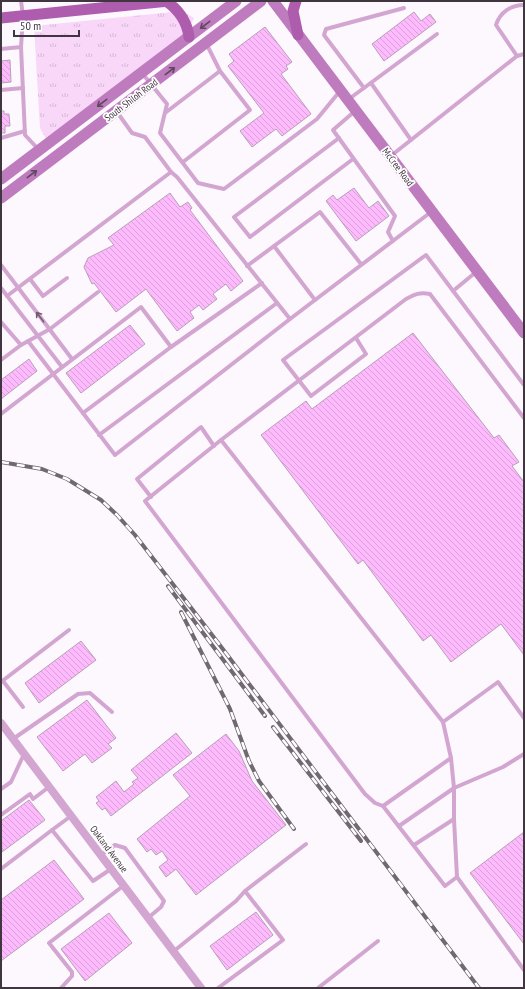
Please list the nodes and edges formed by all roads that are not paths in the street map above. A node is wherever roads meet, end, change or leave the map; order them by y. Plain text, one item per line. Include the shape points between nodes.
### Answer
1 (21, 1) edge
2 (166, 1) edge
3 (169, 1) edge
4 (236, 1) edge
5 (261, 1) edge
6 (273, 1) edge
7 (296, 1) edge
8 (524, 5) edge
9 (404, 8) dead end
10 (23, 16) junction
11 (1, 18) edge
12 (438, 34) dead end
13 (298, 35) junction
14 (189, 37) junction
15 (206, 43) junction
16 (21, 48) junction
17 (1, 49) edge
18 (524, 54) edge
19 (517, 56) junction
20 (220, 71) junction
21 (142, 73) junction
22 (371, 83) junction
23 (152, 84) junction
24 (23, 88) junction
25 (364, 88) junction
26 (1, 90) edge
27 (340, 91) junction
28 (347, 100) junction
29 (116, 111) junction
30 (355, 111) junction
31 (165, 113) junction
32 (25, 131) junction
33 (1, 138) edge
34 (339, 138) junction
35 (411, 140) junction
36 (39, 150) junction
37 (390, 157) junction
38 (353, 159) junction
39 (183, 162) junction
40 (171, 172) junction
41 (1, 179) edge
42 (1, 198) edge
43 (432, 212) junction
44 (393, 241) junction
45 (274, 246) junction
46 (361, 264) junction
47 (1, 265) edge
48 (247, 266) junction
49 (477, 271) junction
50 (67, 278) dead end
51 (30, 279) junction
52 (262, 283) junction
53 (1, 288) edge
54 (18, 288) junction
55 (453, 291) junction
56 (98, 292) dead end
57 (7, 296) junction
58 (315, 300) junction
59 (277, 303) junction
60 (290, 319) junction
61 (2, 324) edge
62 (50, 329) junction
63 (524, 333) edge
64 (38, 336) junction
65 (356, 338) junction
66 (28, 341) junction
67 (21, 345) junction
68 (171, 347) junction
69 (72, 359) junction
70 (1, 360) edge
71 (62, 367) junction
72 (52, 374) junction
73 (299, 382) junction
74 (524, 385) edge
75 (83, 413) junction
76 (1, 414) edge
77 (524, 418) edge
78 (99, 435) junction
79 (221, 440) junction
80 (214, 446) junction
81 (151, 497) junction
82 (69, 630) dead end
83 (2, 681) edge
84 (23, 707) dead end
85 (112, 712) dead end
86 (524, 718) edge
87 (443, 722) junction
88 (1, 723) edge
89 (13, 739) junction
90 (24, 754) junction
91 (524, 754) edge
92 (451, 758) junction
93 (49, 787) junction
94 (454, 788) junction
95 (1, 789) edge
96 (383, 806) junction
97 (1, 815) edge
98 (71, 815) junction
99 (454, 819) junction
100 (399, 826) junction
101 (52, 830) junction
102 (306, 844) dead end
103 (414, 845) junction
104 (101, 855) junction
105 (111, 869) junction
106 (1, 870) edge
107 (457, 878) junction
108 (124, 885) junction
109 (245, 890) junction
110 (148, 918) junction
111 (378, 941) dead end
112 (174, 951) junction
113 (524, 970) edge
114 (61, 988) edge
115 (201, 988) edge
116 (218, 988) edge
117 (318, 988) edge

1 - 10 lane
2 - 3 main road
2 - 10 main road
2 - 14 main road via 184,19
4 -> 14 main road, South Shiloh Road
5 - 15 main road, South Shiloh Road
6 - 13 main road, McCree Road
7 - 13 main road via 293,11
8 - 19 lane via 506,9 498,18 496,25
9 - 25 lane via 326,29 324,35
10 - 11 main road
10 - 16 lane
12 - 22 lane
13 - 27 main road, McCree Road
14 - 21 main road, South Shiloh Road
15 - 20 lane
23 -> 15 main road, South Shiloh Road
16 - 17 lane
16 - 24 lane
18 - 19 lane
19 - 35 lane
20 - 31 lane
20 - 39 lane via 250,110
21 - 23 lane
21 -> 36 main road, South Shiloh Road
22 - 25 lane
22 - 35 lane
23 - 29 main road, South Shiloh Road
23 - 31 lane via 167,104
24 - 26 lane
24 - 32 lane
25 - 28 lane
27 - 28 main road, McCree Road
27 - 39 lane via 317,119 224,189 198,183
28 - 30 main road, McCree Road
29 - 40 lane via 132,133 145,136
42 -> 29 main road, South Shiloh Road
30 - 34 lane via 333,130
30 - 37 main road, McCree Road
31 - 39 lane via 160,132
32 - 33 lane
32 - 36 lane via 25,135
34 - 38 lane
34 - 38 lane via 234,217 250,237
35 - 37 lane
36 - 41 main road, South Shiloh Road
37 - 43 main road, McCree Road
38 - 44 lane via 395,216 388,232
40 - 48 lane
40 - 51 lane
43 - 44 lane
43 - 49 main road, McCree Road
44 - 46 lane
45 - 46 lane via 320,212
45 - 48 lane
45 - 58 lane
46 - 58 lane
47 - 54 lane
48 - 52 lane
49 - 55 lane
49 - 63 main road, McCree Road
50 - 51 lane via 43,296
51 - 54 lane
52 - 59 lane
52 - 68 lane
53 - 57 lane
54 - 57 lane
62 -> 54 lane
55 - 73 lane via 426,254 283,360
55 - 74 lane
56 - 62 lane
57 - 64 lane
58 - 60 lane
59 - 60 lane
59 - 78 lane
60 - 78 lane via 115,455
61 - 67 lane
62 - 64 lane
62 - 69 lane
64 - 66 lane
64 - 71 lane
65 - 73 lane
65 - 73 lane via 366,354 311,396
65 - 77 lane via 415,294 430,294
66 - 67 lane
66 - 72 lane
67 - 70 lane
68 - 69 lane via 141,307
68 - 75 lane
69 - 71 lane
71 - 72 lane
72 - 75 lane
72 - 76 lane
73 - 79 lane
75 - 78 lane
79 - 80 lane
79 - 87 lane
80 - 81 lane
80 - 81 lane via 201,427 136,478
81 - 96 lane via 145,501 365,794
82 - 83 lane
83 - 84 lane
85 - 89 lane via 90,694 78,694
86 - 87 lane via 498,682
87 - 92 lane
88 - 89 street, Oakland Avenue
89 - 90 street, Oakland Avenue
90 - 93 street, Oakland Avenue
90 - 95 lane via 11,782
91 - 94 lane via 502,767
92 - 94 lane
92 - 96 lane
93 - 97 lane via 33,799 30,794
93 - 98 street, Oakland Avenue
94 - 99 lane
94 - 100 lane
96 - 100 lane
98 - 101 lane
98 - 104 street, Oakland Avenue
99 - 103 lane
99 - 107 lane
100 - 103 lane
101 - 105 lane via 93,882
101 - 106 lane
102 - 109 lane
103 - 107 lane via 444,886
104 - 105 street, Oakland Avenue
104 - 110 lane via 115,845 125,848 164,901 161,908
105 - 108 street, Oakland Avenue
107 - 113 lane
108 - 110 street, Oakland Avenue
108 - 114 lane via 50,943 72,972 72,976
109 - 112 lane via 236,901
109 - 116 lane via 283,940
110 - 112 street, Oakland Avenue
111 - 117 lane
112 - 115 street, Oakland Avenue

